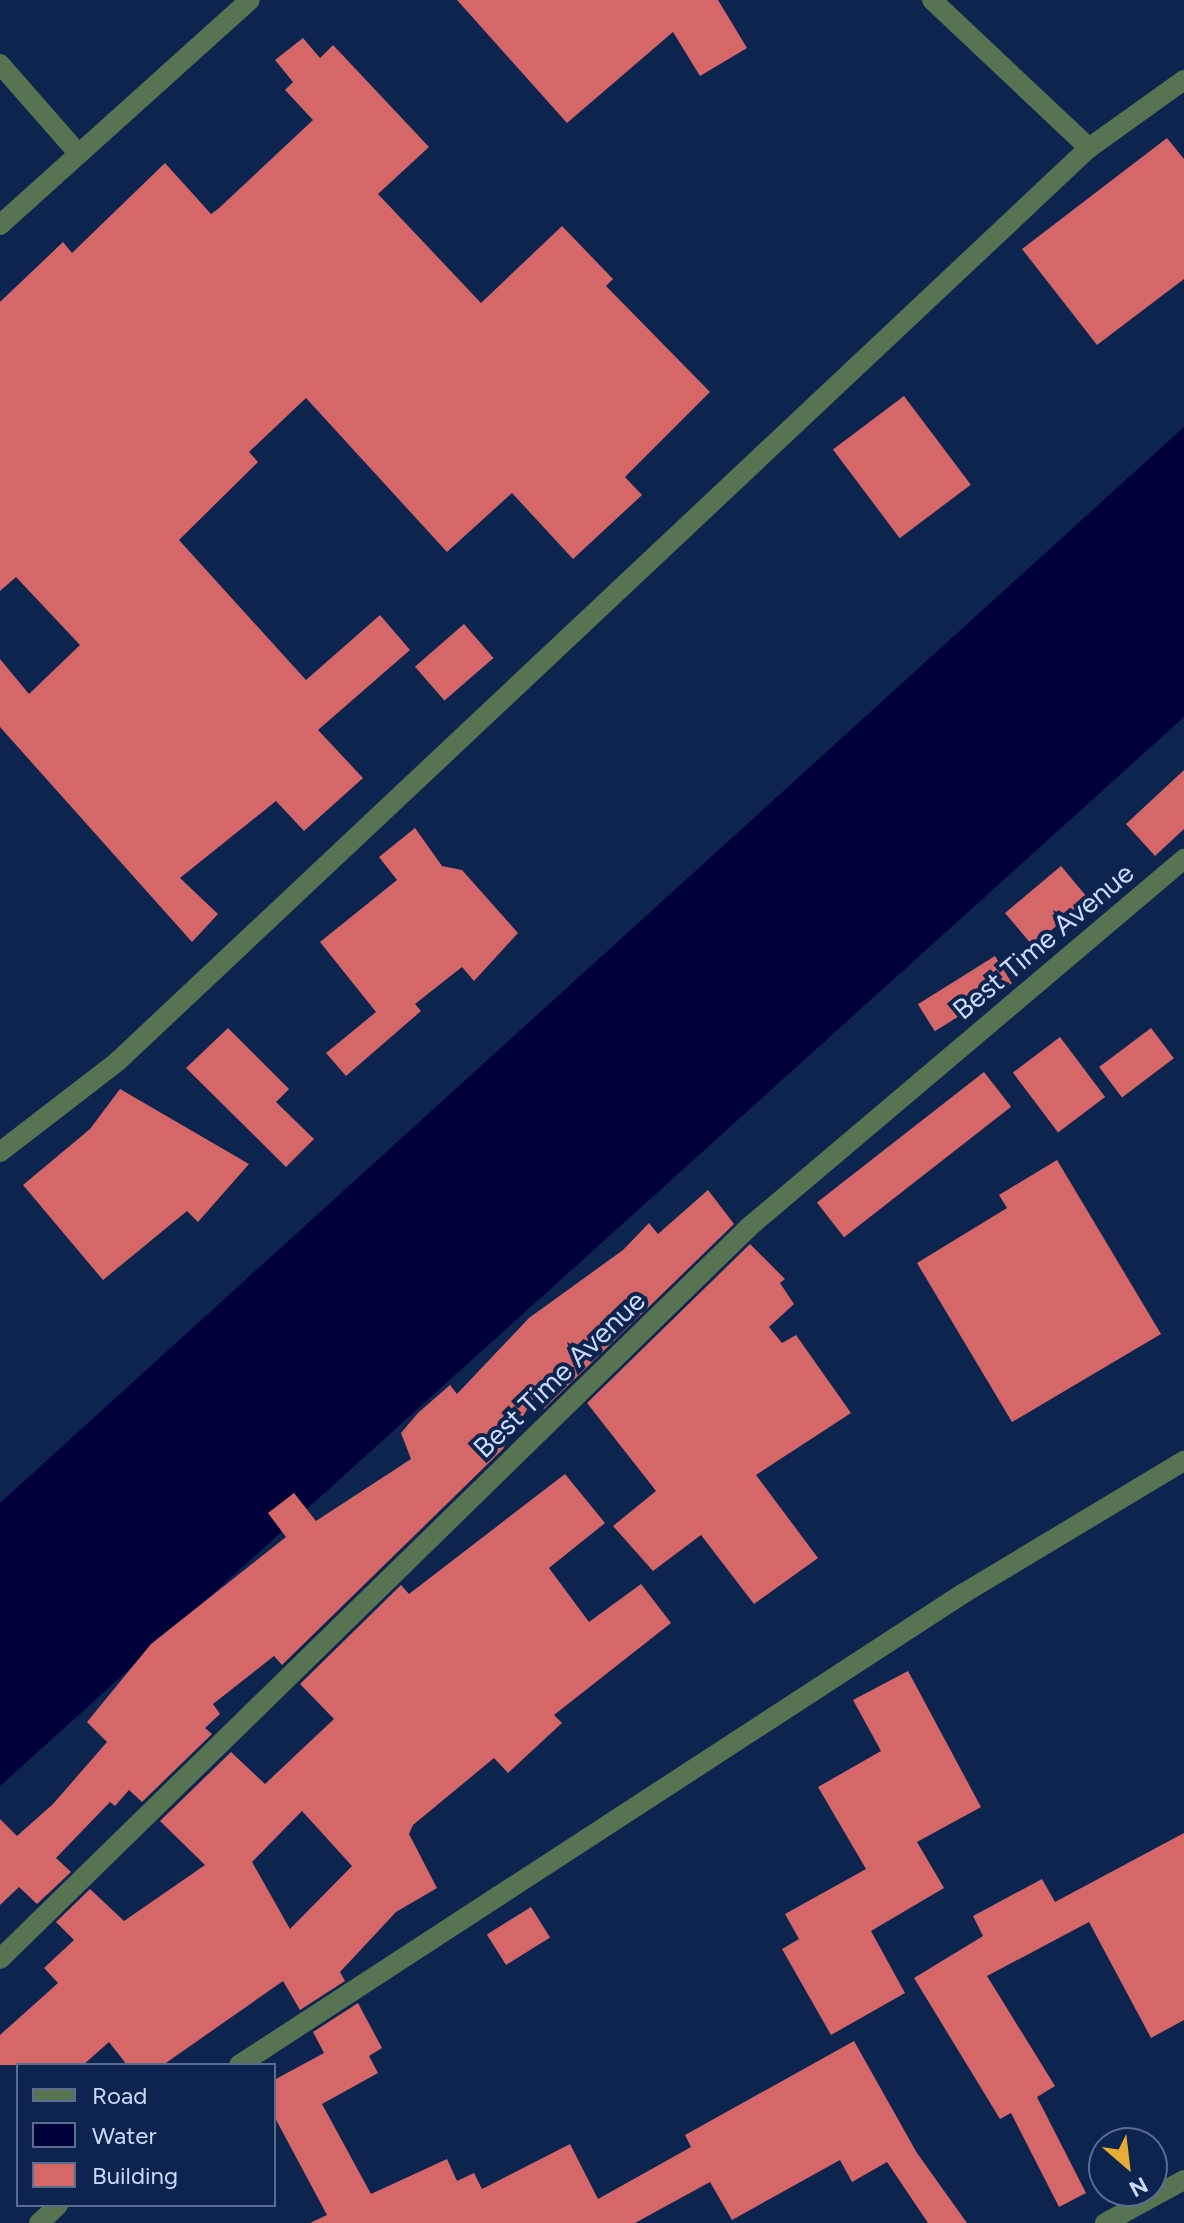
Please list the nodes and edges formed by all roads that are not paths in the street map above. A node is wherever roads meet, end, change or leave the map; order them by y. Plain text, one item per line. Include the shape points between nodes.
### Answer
1 (250, 0) edge
2 (932, 0) edge
3 (0, 64) edge
4 (1184, 80) edge
5 (1089, 148) junction
6 (78, 153) junction
7 (0, 225) edge
8 (1184, 859) edge
9 (0, 1152) edge
10 (1184, 1461) edge
11 (0, 1959) edge
12 (242, 2063) edge
13 (1184, 2180) edge
14 (56, 2207) edge
15 (39, 2223) edge
16 (1105, 2223) edge

1 - 6 street
2 - 5 street
3 - 6 street
4 - 5 street
5 - 9 street via 356,831 118,1061
6 - 7 street
8 - 11 street, Best Time Avenue via 749,1227
10 - 12 street via 964,1593
13 - 16 street
14 - 15 street

